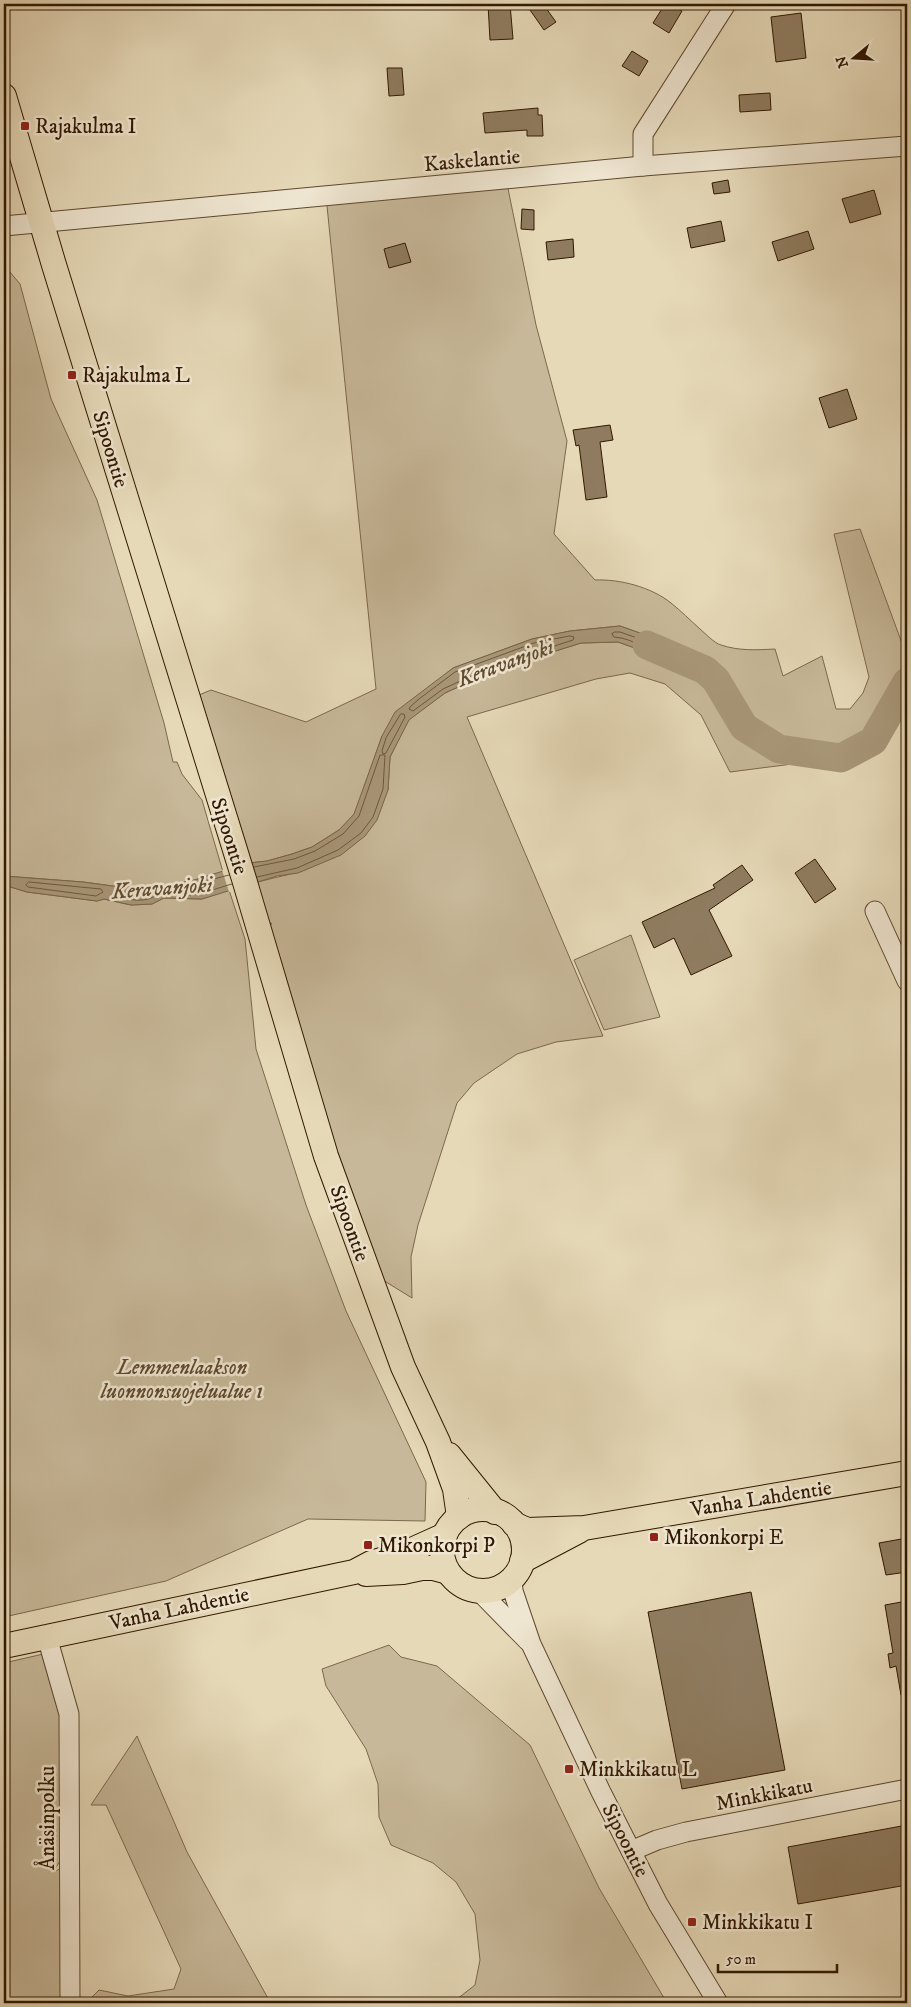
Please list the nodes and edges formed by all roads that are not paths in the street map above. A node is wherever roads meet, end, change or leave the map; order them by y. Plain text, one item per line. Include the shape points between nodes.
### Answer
1 (726, 4) edge
2 (4, 96) edge
3 (907, 146) edge
4 (643, 166) junction
5 (41, 223) junction
6 (4, 226) edge
7 (875, 911) dead end
8 (907, 981) edge
9 (438, 1442) junction
10 (907, 1473) edge
11 (504, 1518) junction
12 (452, 1526) junction
13 (584, 1528) junction
14 (517, 1569) junction
15 (354, 1572) junction
16 (448, 1572) junction
17 (479, 1591) junction
18 (47, 1636) junction
19 (531, 1644) junction
20 (4, 1646) edge
21 (907, 1789) edge
22 (631, 1851) junction
23 (70, 2003) edge
24 (718, 2003) edge

1 - 4 street via 643,134
2 - 5 main road, Sipoontie
3 - 4 street, Kaskelantie
4 - 5 street, Kaskelantie
5 - 6 street, Kaskelantie
5 - 9 main road, Sipoontie via 326,1156 403,1367
7 - 8 street
9 - 11 main road, Sipoontie
9 - 12 main road, Sipoontie via 455,1489
10 - 13 main road, Vanha Lahdentie
11 - 12 main road via 486,1509 472,1511
11 - 13 main road, Vanha Lahdentie via 527,1530
11 - 14 main road via 520,1533 523,1547
12 - 15 main road, Vanha Lahdentie via 405,1553
12 - 16 main road via 442,1554
13 - 14 main road, Vanha Lahdentie
14 - 17 main road via 506,1584 493,1590
14 - 19 street, Sipoontie via 518,1606
15 - 16 main road, Vanha Lahdentie via 373,1574 422,1568
15 - 18 main road, Vanha Lahdentie
16 - 17 main road via 466,1588
17 - 19 street, Sipoontie
18 - 20 main road, Vanha Lahdentie
18 - 23 street, Ånäsinpolku via 69,1714
19 - 22 street, Sipoontie
21 - 22 street, Minkkikatu via 686,1832
22 - 24 street, Sipoontie via 658,1904

